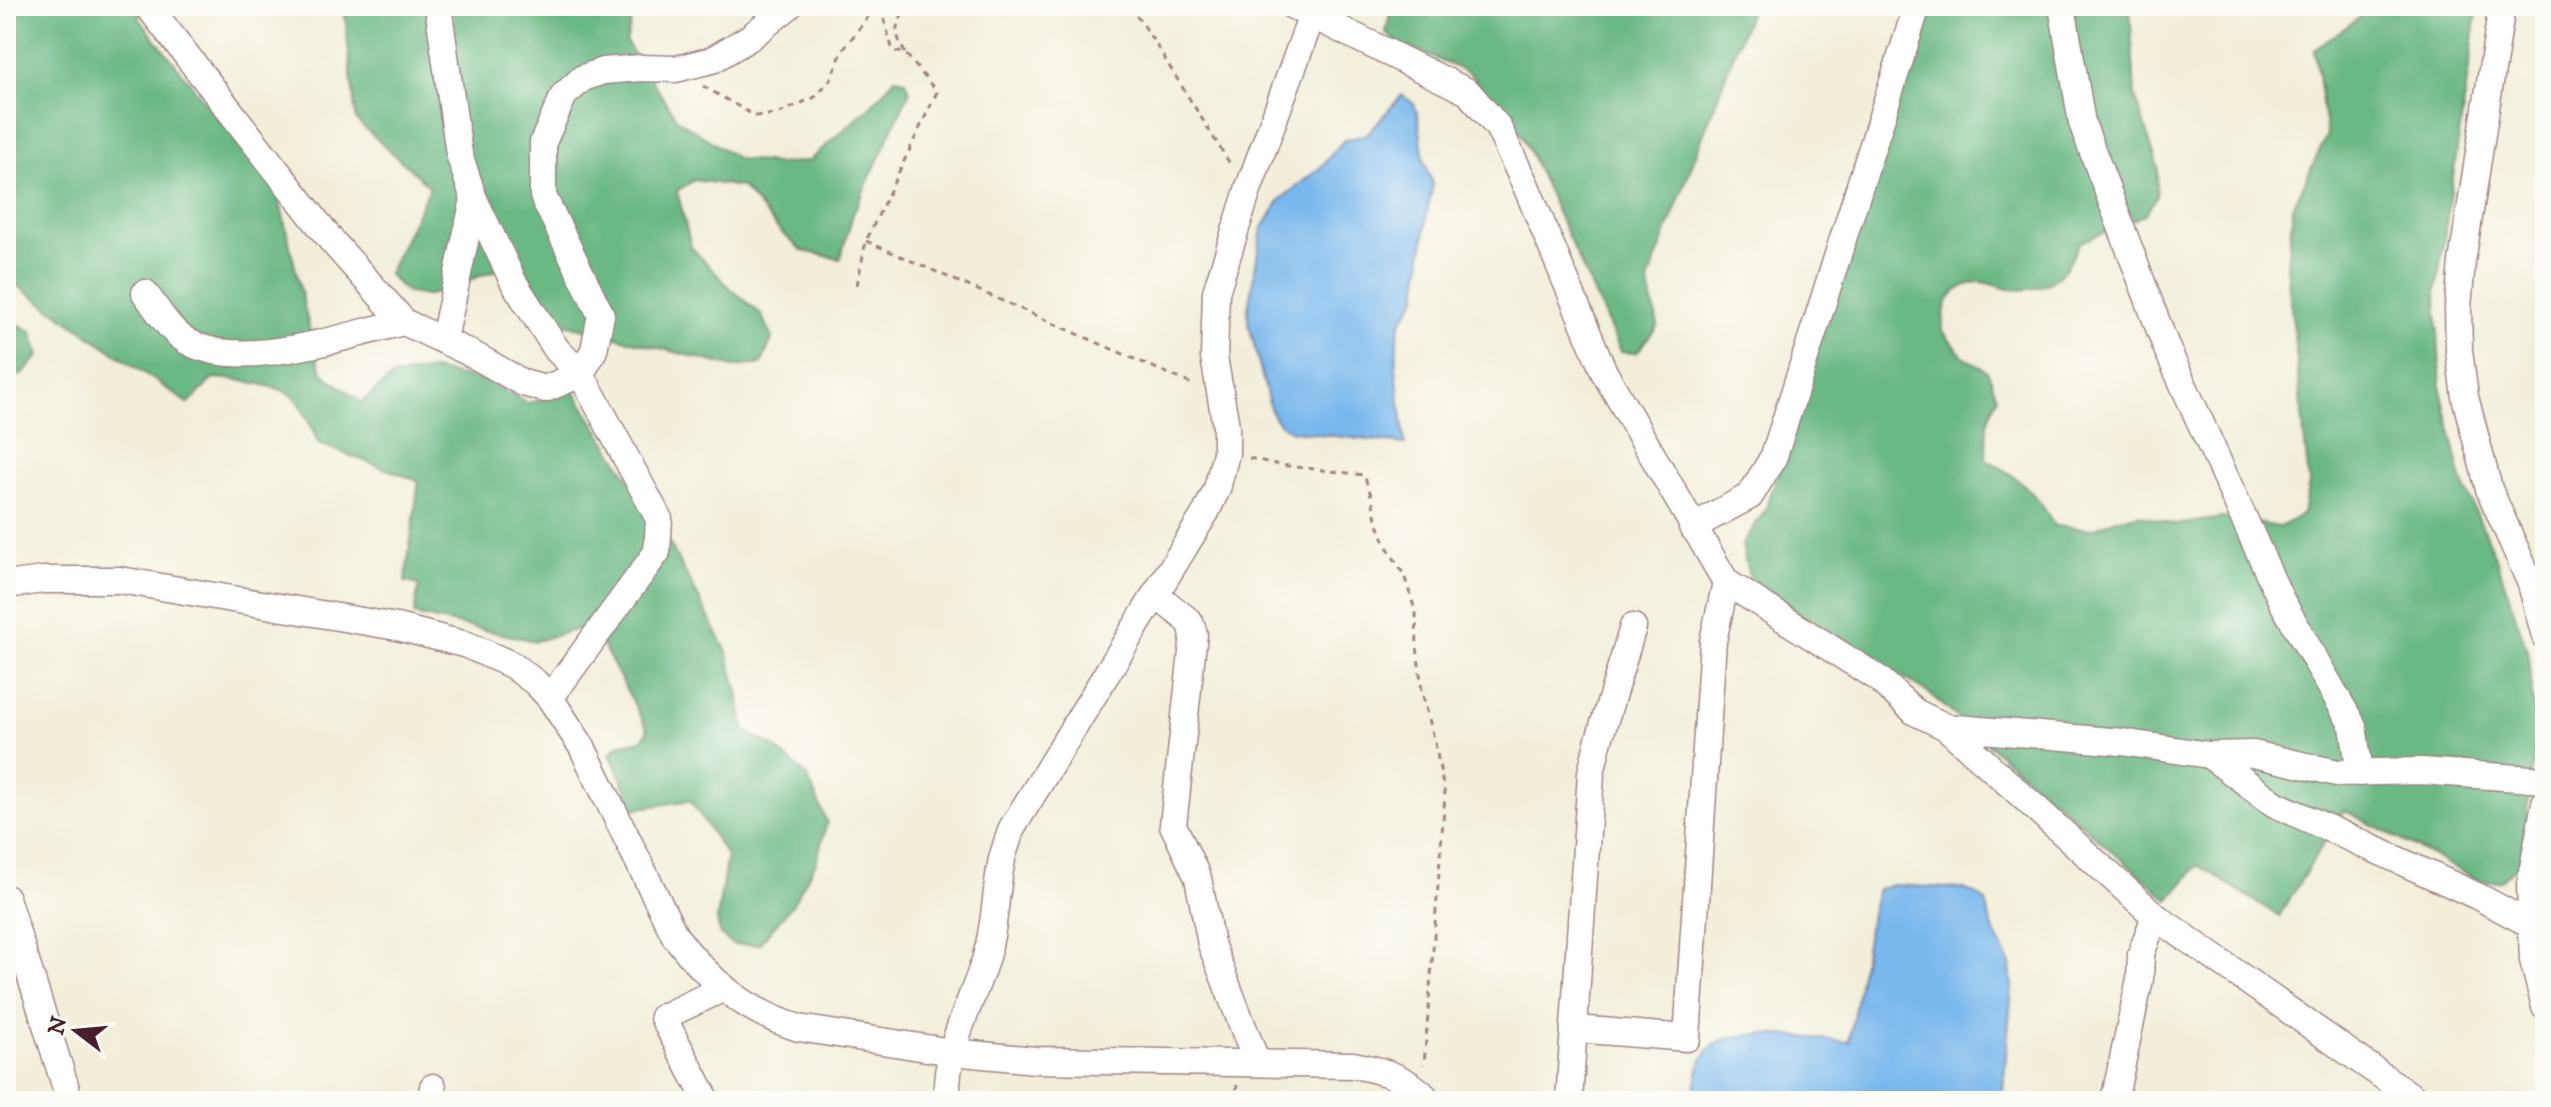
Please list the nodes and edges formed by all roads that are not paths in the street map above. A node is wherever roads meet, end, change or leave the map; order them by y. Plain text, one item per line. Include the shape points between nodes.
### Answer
1 (148, 6) edge
2 (438, 6) edge
3 (789, 6) edge
4 (1917, 6) edge
5 (2062, 6) edge
6 (2502, 6) edge
7 (1308, 9) edge
8 (474, 199) junction
9 (145, 293) dead end
10 (404, 322) junction
11 (444, 339) junction
12 (581, 374) junction
13 (1692, 527) junction
14 (1726, 582) junction
15 (6, 585) edge
16 (1155, 594) junction
17 (1633, 627) dead end
18 (2545, 636) edge
19 (550, 698) junction
20 (1946, 727) junction
21 (2209, 755) junction
22 (2360, 773) junction
23 (2545, 780) edge
24 (2545, 803) edge
25 (6, 898) edge
26 (2155, 916) junction
27 (2530, 924) junction
28 (724, 988) junction
29 (2545, 1007) edge
30 (1576, 1029) junction
31 (952, 1052) junction
32 (1257, 1063) junction
33 (1426, 1097) edge
34 (70, 1101) edge
35 (707, 1101) edge
36 (947, 1101) edge
37 (1569, 1101) edge
38 (2114, 1101) edge
39 (2418, 1101) edge

1 - 10 street via 331,240
2 - 8 street via 459,154
3 - 12 street via 712,60 676,69 603,71 583,78 564,95 543,142 543,196 601,315 594,350
4 - 13 street via 1774,456 1750,496
5 - 22 street via 2082,123 2167,349 2281,600 2353,726
6 - 18 street via 2462,262 2459,350 2465,397 2489,489 2531,584
7 - 13 street via 1468,92 1498,127 1604,372
7 - 16 street via 1216,292 1214,357 1226,426 1217,489
8 - 11 street
8 - 12 street via 514,283 557,350
9 - 10 street via 176,333 204,350 237,355 269,353
10 - 11 street
11 - 12 street via 523,383 545,389
12 - 19 street via 659,519 657,552
13 - 14 street
14 - 20 street via 1879,679 1915,712
14 - 30 street via 1713,641 1687,1038
15 - 19 street via 120,580 397,627 500,659
16 - 31 street via 1012,828 985,962
16 - 32 street via 1190,622 1194,634 1173,825 1198,878 1211,944
17 - 30 street via 1591,773
19 - 28 street via 582,747 675,936
20 - 21 street
20 - 26 street
21 - 22 street via 2253,754 2337,773
21 - 27 street via 2275,804
22 - 23 street via 2421,771
24 - 27 street via 2530,884
25 - 34 street
26 - 38 street via 2141,954
26 - 39 street
27 - 29 street
28 - 31 street via 764,1016 799,1028
28 - 35 street via 663,1017
30 - 37 street
31 - 32 street via 1035,1060
31 - 36 street via 945,1078
32 - 33 street via 1353,1065 1393,1075

